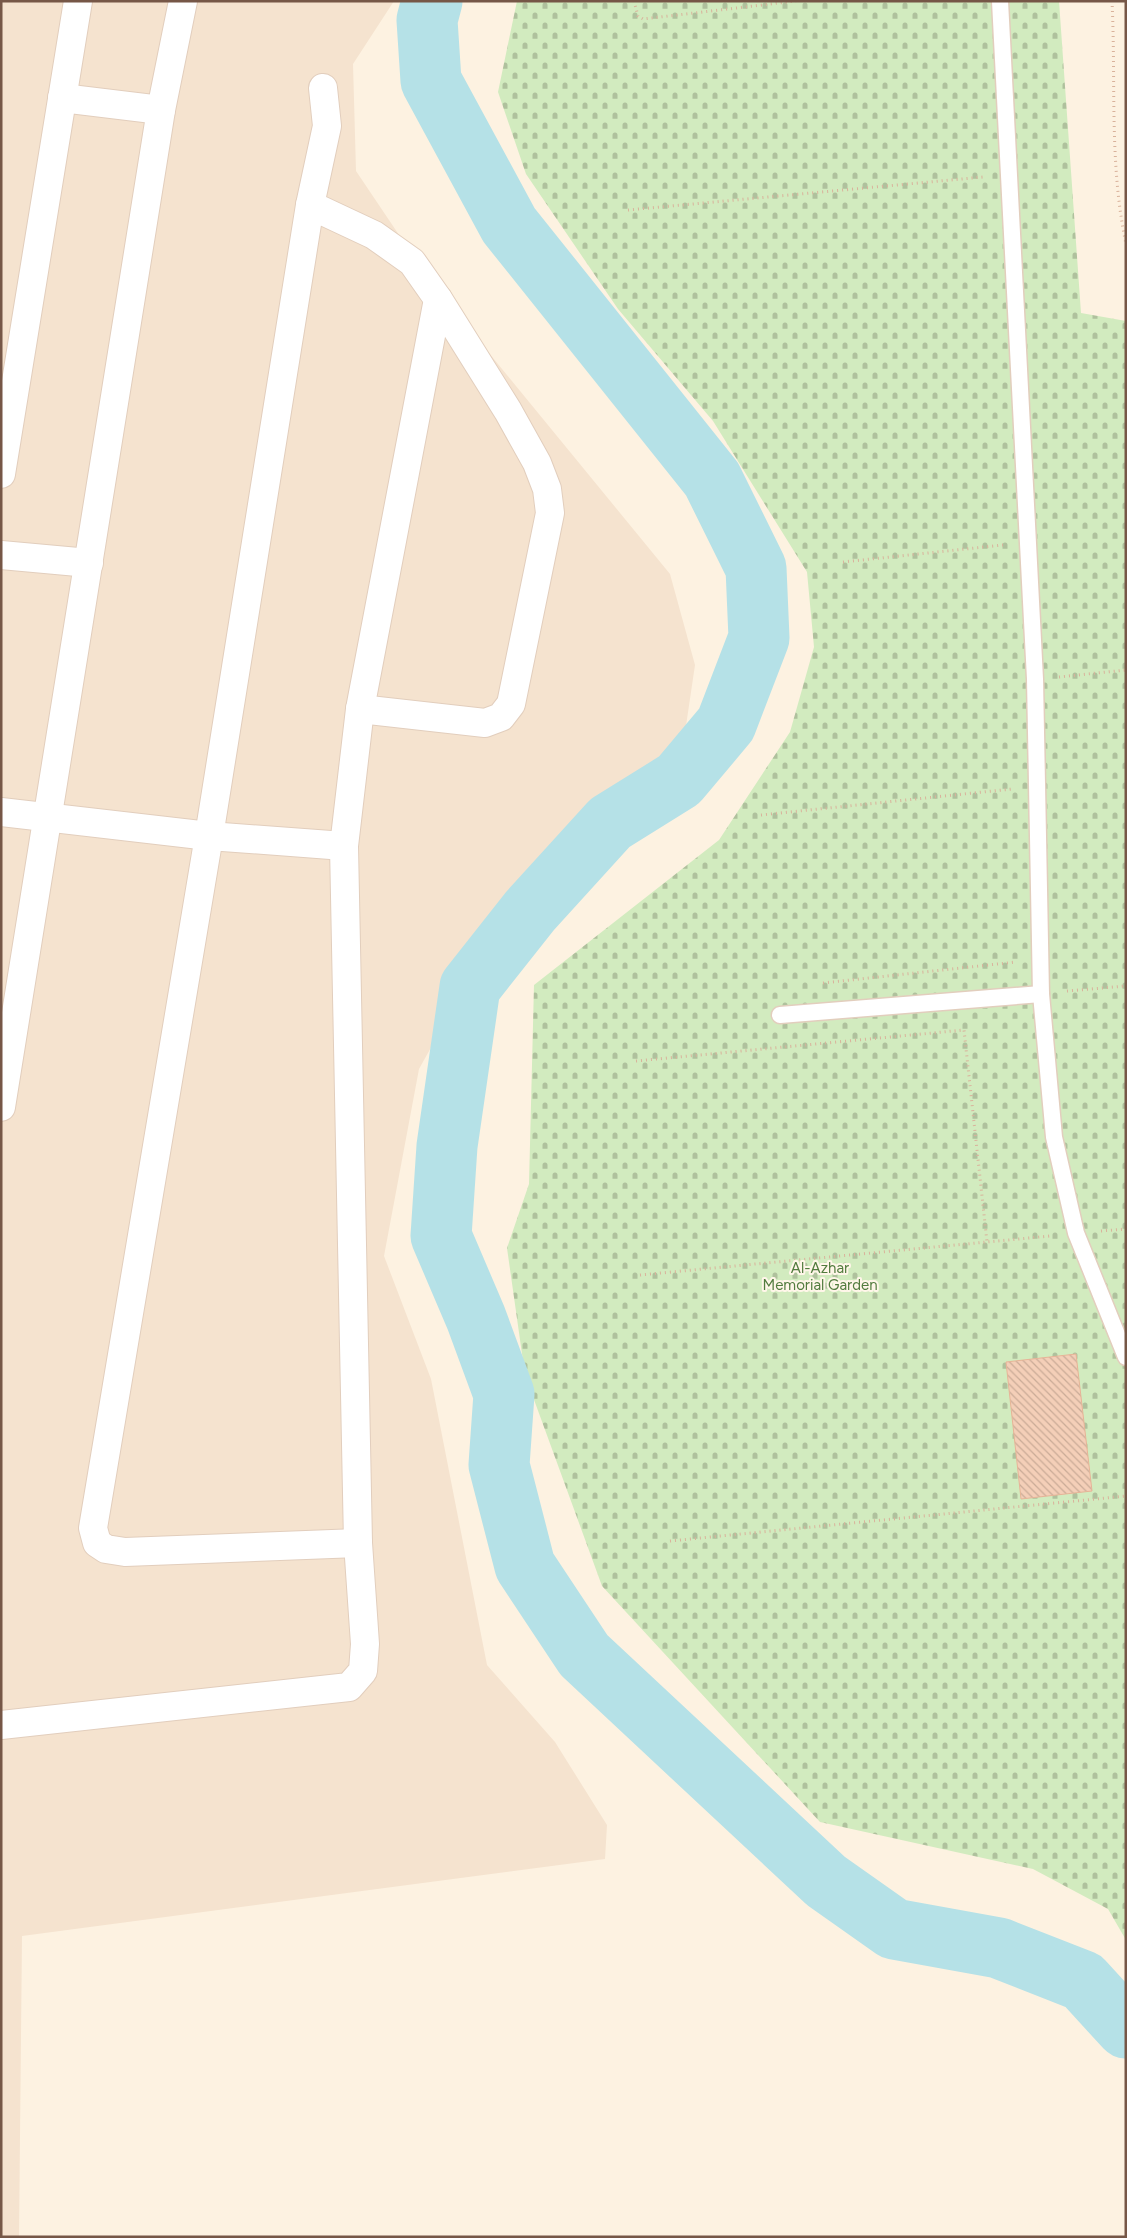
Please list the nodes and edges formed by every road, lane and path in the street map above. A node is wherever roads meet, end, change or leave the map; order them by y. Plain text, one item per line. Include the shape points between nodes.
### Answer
1 (78, 1) edge
2 (183, 1) edge
3 (634, 1) edge
4 (796, 1) edge
5 (1000, 1) edge
6 (1112, 1) edge
7 (323, 88) dead end
8 (62, 98) junction
9 (161, 110) junction
10 (1011, 175) junction
11 (310, 205) junction
12 (628, 210) dead end
13 (1126, 244) edge
14 (438, 299) junction
15 (1, 474) edge
16 (1029, 543) junction
17 (1, 555) edge
18 (843, 562) dead end
19 (89, 563) junction
20 (1126, 670) edge
21 (1035, 679) junction
22 (360, 709) junction
23 (1038, 787) junction
24 (1, 812) edge
25 (761, 815) dead end
26 (46, 818) junction
27 (210, 836) junction
28 (344, 846) junction
29 (1041, 959) junction
30 (822, 983) dead end
31 (1126, 986) edge
32 (1042, 994) junction
33 (780, 1015) dead end
34 (636, 1061) dead end
35 (1, 1107) edge
36 (1126, 1229) edge
37 (1076, 1233) junction
38 (986, 1242) junction
39 (640, 1275) dead end
40 (1126, 1357) edge
41 (1126, 1496) edge
42 (670, 1541) dead end
43 (358, 1543) junction
44 (1, 1725) edge

1 - 8 street
2 - 9 street
3 - 4 path via 638,16 643,19
5 - 10 lane
6 - 13 path via 1114,146 1120,216
7 - 11 street via 327,126
8 - 9 street
8 - 15 street
9 - 19 street
10 - 12 path
10 - 16 lane
11 - 14 street via 374,235 412,262
11 - 27 street
14 - 22 street
14 - 22 street via 537,463 547,489 550,513 511,704 501,717 485,723
16 - 18 path
16 - 21 lane
17 - 19 street
19 - 26 street
20 - 21 path
21 - 23 lane
22 - 28 street
23 - 25 path
23 - 29 lane
24 - 26 street
26 - 27 street
26 - 35 street
27 - 28 street
27 - 43 street via 93,1528 97,1542 106,1549 125,1552
28 - 43 street
29 - 30 path
29 - 32 lane
31 - 32 path
32 - 33 lane
32 - 37 lane via 1054,1137
34 - 38 path via 964,1030
36 - 37 path
37 - 38 path
37 - 40 lane
38 - 39 path
41 - 42 path
43 - 44 street via 366,1644 363,1671 349,1687

